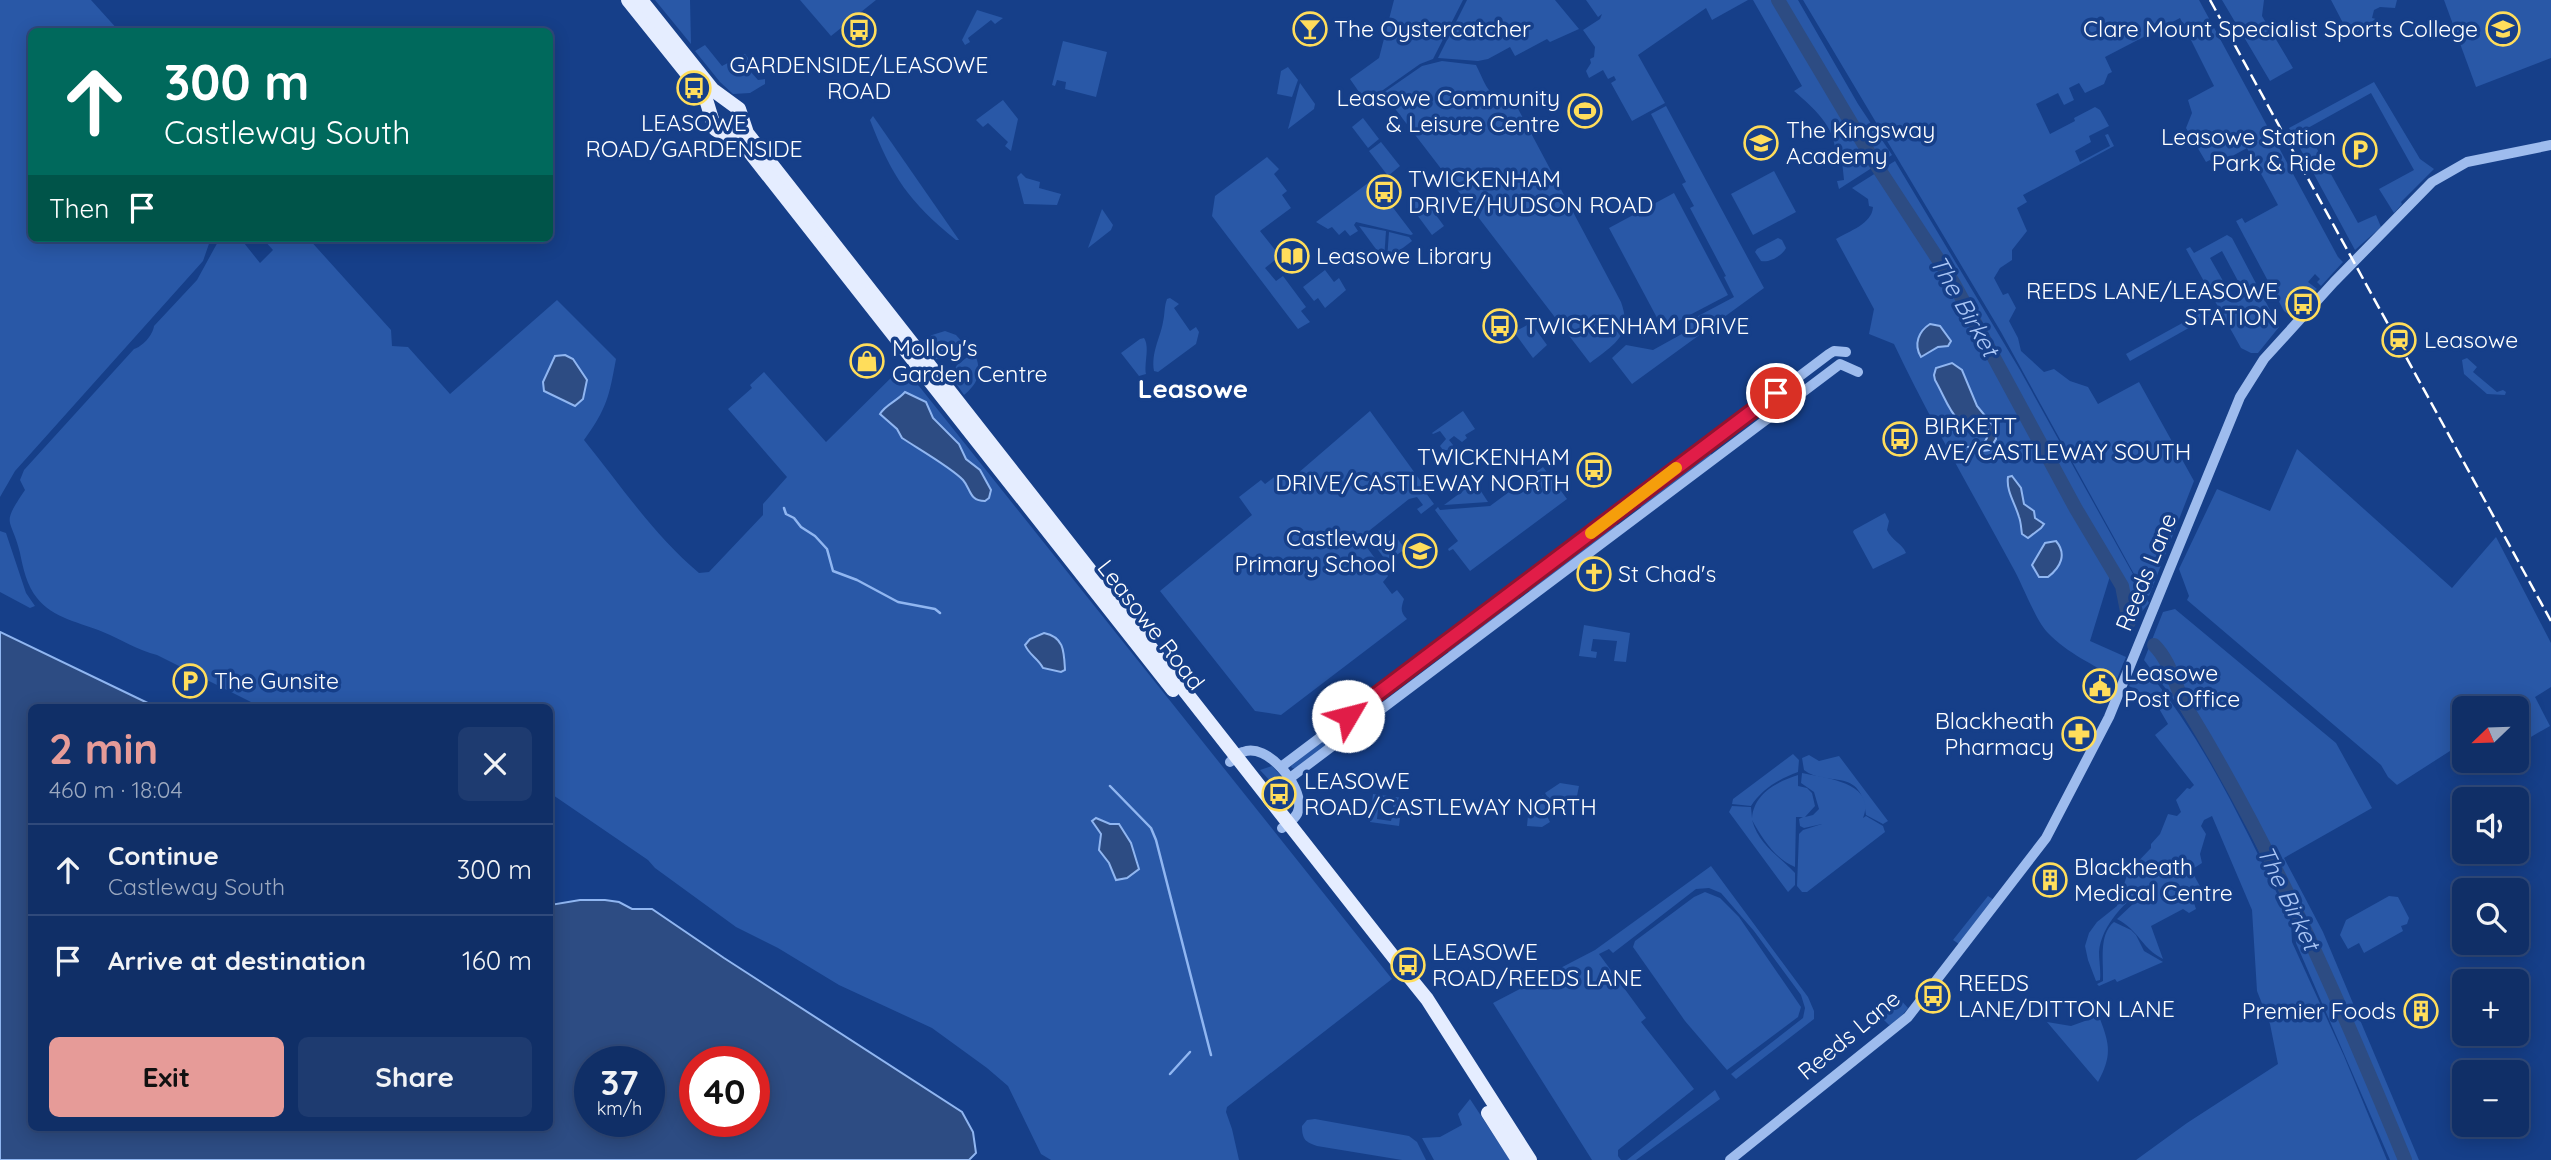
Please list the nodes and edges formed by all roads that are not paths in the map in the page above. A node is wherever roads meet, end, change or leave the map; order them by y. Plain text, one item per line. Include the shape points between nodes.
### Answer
1 (628, 0) edge
2 (641, 0) edge
3 (730, 104) junction
4 (712, 115) junction
5 (742, 122) junction
6 (728, 134) junction
7 (2551, 145) edge
8 (1846, 352) dead end
9 (1858, 372) dead end
10 (1776, 393) junction
11 (1785, 405) junction
12 (1711, 442) junction
13 (1720, 454) junction
14 (1520, 586) junction
15 (1528, 598) junction
16 (1435, 649) junction
17 (1444, 662) junction
18 (1370, 699) junction
19 (1379, 710) junction
20 (1233, 759) junction
21 (1281, 767) junction
22 (1290, 778) junction
23 (1286, 825) junction
24 (1518, 1160) edge
25 (1530, 1160) edge
26 (1730, 1160) edge

1 - 4 main road via 705,96
2 - 3 main road via 713,90
3 - 4 main road via 719,105
3 - 5 main road via 739,109
4 - 6 main road via 715,129
5 - 6 main road
5 - 20 main road, Leasowe Road
6 - 20 main road, Leasowe Road via 748,150
7 - 26 street, Reeds Lane via 2467,162 2432,182 2264,359 2240,397 2109,717 2046,838 1908,1017
8 - 10 street via 1834,351
9 - 11 street via 1840,364
10 - 11 street
10 - 12 street
11 - 13 street
12 - 13 street
12 - 14 street
13 - 15 street
14 - 15 street
14 - 16 street
15 - 17 street
16 - 17 street
16 - 18 street
17 - 19 street
18 - 19 street
18 - 21 street
19 - 22 street
20 - 21 street via 1250,751
20 - 23 main road, Leasowe Road
21 - 22 street
22 - 23 street via 1299,808
23 - 24 main road, Leasowe Road via 1418,1002
23 - 25 main road, Leasowe Road via 1427,999

